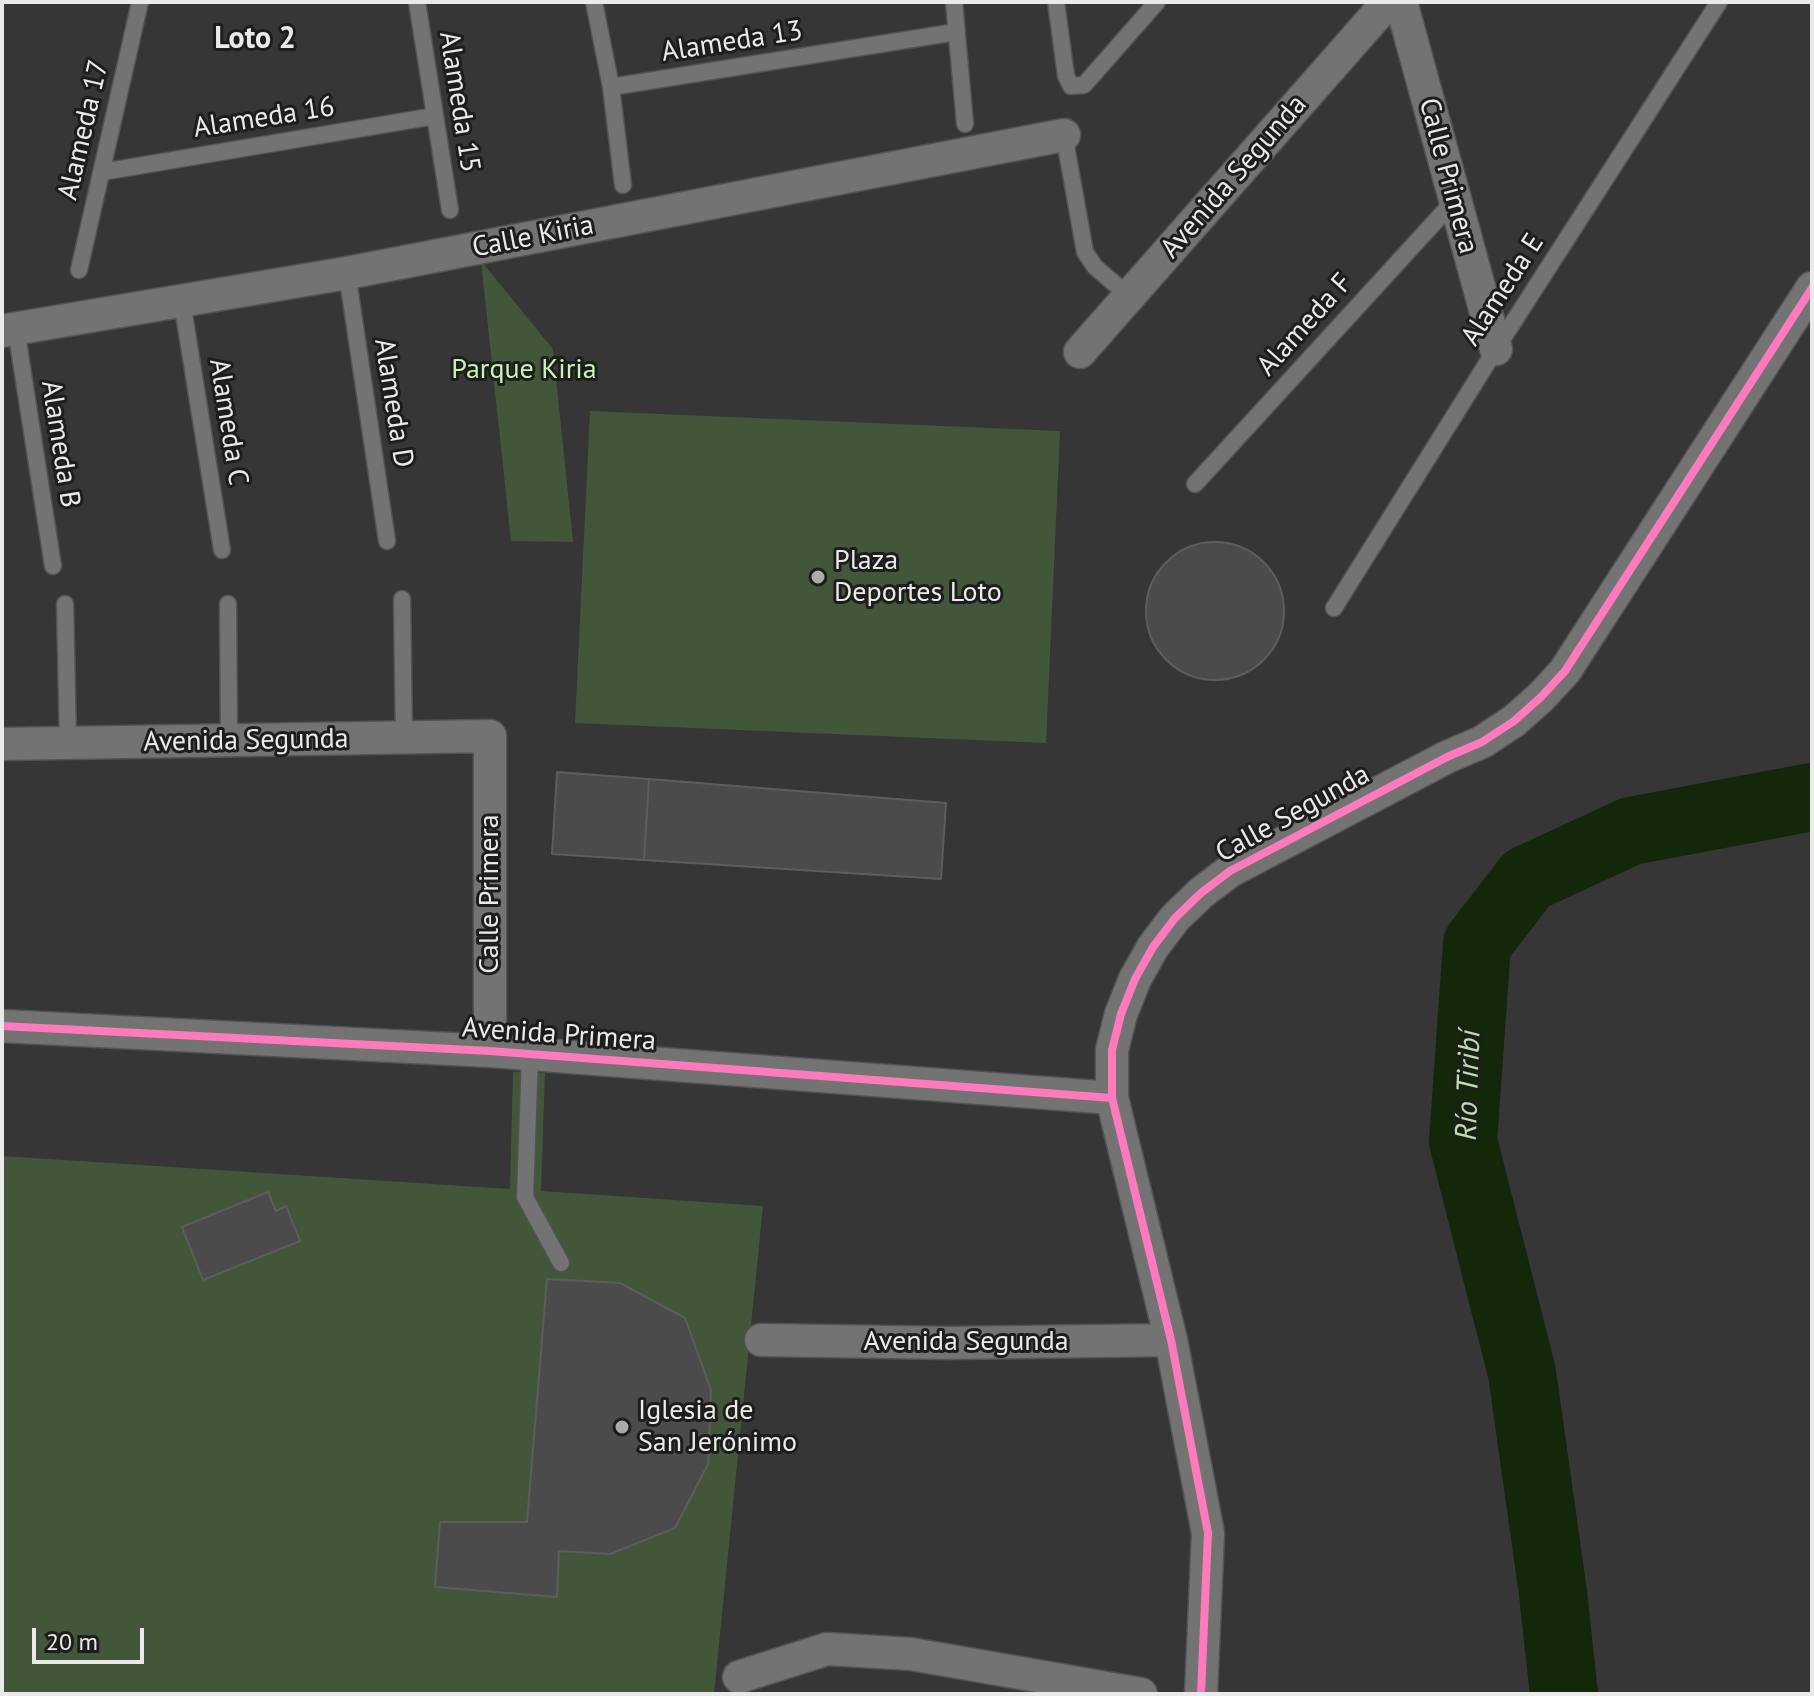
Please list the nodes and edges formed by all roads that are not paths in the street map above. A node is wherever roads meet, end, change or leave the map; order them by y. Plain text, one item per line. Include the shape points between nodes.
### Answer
1 (140, 2) edge
2 (417, 2) edge
3 (594, 2) edge
4 (954, 2) edge
5 (1056, 2) edge
6 (1157, 2) edge
7 (1388, 2) edge
8 (1401, 2) edge
9 (1719, 2) edge
10 (956, 32) junction
11 (611, 87) junction
12 (435, 116) junction
13 (965, 124) dead end
14 (1064, 135) joint
15 (102, 172) junction
16 (623, 185) dead end
17 (1454, 201) junction
18 (450, 210) dead end
19 (79, 270) dead end
20 (347, 273) junction
21 (1812, 288) edge
22 (1129, 296) junction
23 (182, 302) junction
24 (9, 330) edge
25 (1496, 349) junction
26 (1080, 352) dead end
27 (1195, 484) dead end
28 (387, 541) dead end
29 (222, 550) dead end
30 (53, 566) dead end
31 (402, 599) dead end
32 (65, 604) dead end
33 (228, 604) dead end
34 (1334, 608) dead end
35 (490, 736) joint
36 (404, 738) junction
37 (229, 741) junction
38 (68, 743) junction
39 (2, 744) edge
40 (2, 1026) edge
41 (490, 1051) junction
42 (530, 1054) junction
43 (1112, 1098) junction
44 (561, 1263) dead end
45 (761, 1340) dead end
46 (1171, 1340) junction
47 (739, 1677) dead end
48 (1141, 1694) edge
49 (1201, 1694) edge

1 - 15 lane, Alameda 17
2 - 12 lane, Alameda 15
3 - 11 lane
4 - 10 lane
5 - 6 lane via 1071,86 1084,85
7 - 22 street, Avenida Segunda
8 - 17 street, Calle Primera
9 - 25 lane, Alameda E
10 - 11 lane, Alameda 13
10 - 13 lane
11 - 16 lane
12 - 15 lane, Alameda 16
12 - 18 lane, Alameda 15
14 - 20 street, Calle Kiria
14 - 22 lane via 1085,252
15 - 19 lane, Alameda 17
17 - 25 street, Calle Primera
17 - 27 lane, Alameda F
20 - 23 street, Calle Kiria
20 - 28 lane, Alameda D
21 - 43 street, Calle Segunda via 1565,671 1541,697 1482,742 1230,871 1175,918 1153,947 1121,1014 1112,1050
22 - 26 street, Avenida Segunda
23 - 24 street, Calle Kiria
23 - 29 lane, Alameda C
24 - 30 lane, Alameda B
25 - 34 lane, Alameda E
31 - 36 lane
32 - 38 lane
33 - 37 lane
35 - 36 street, Avenida Segunda
35 - 41 street, Calle Primera
36 - 37 street, Avenida Segunda
37 - 38 street, Avenida Segunda
38 - 39 street, Avenida Segunda
40 - 41 street, Avenida Primera
41 - 42 street, Avenida Primera
42 - 43 street, Avenida Primera
42 - 44 lane via 525,1197
43 - 46 street, Calle Segunda
45 - 46 street, Avenida Segunda
46 - 49 street, Calle Segunda via 1208,1533
47 - 48 street via 827,1649 911,1654

